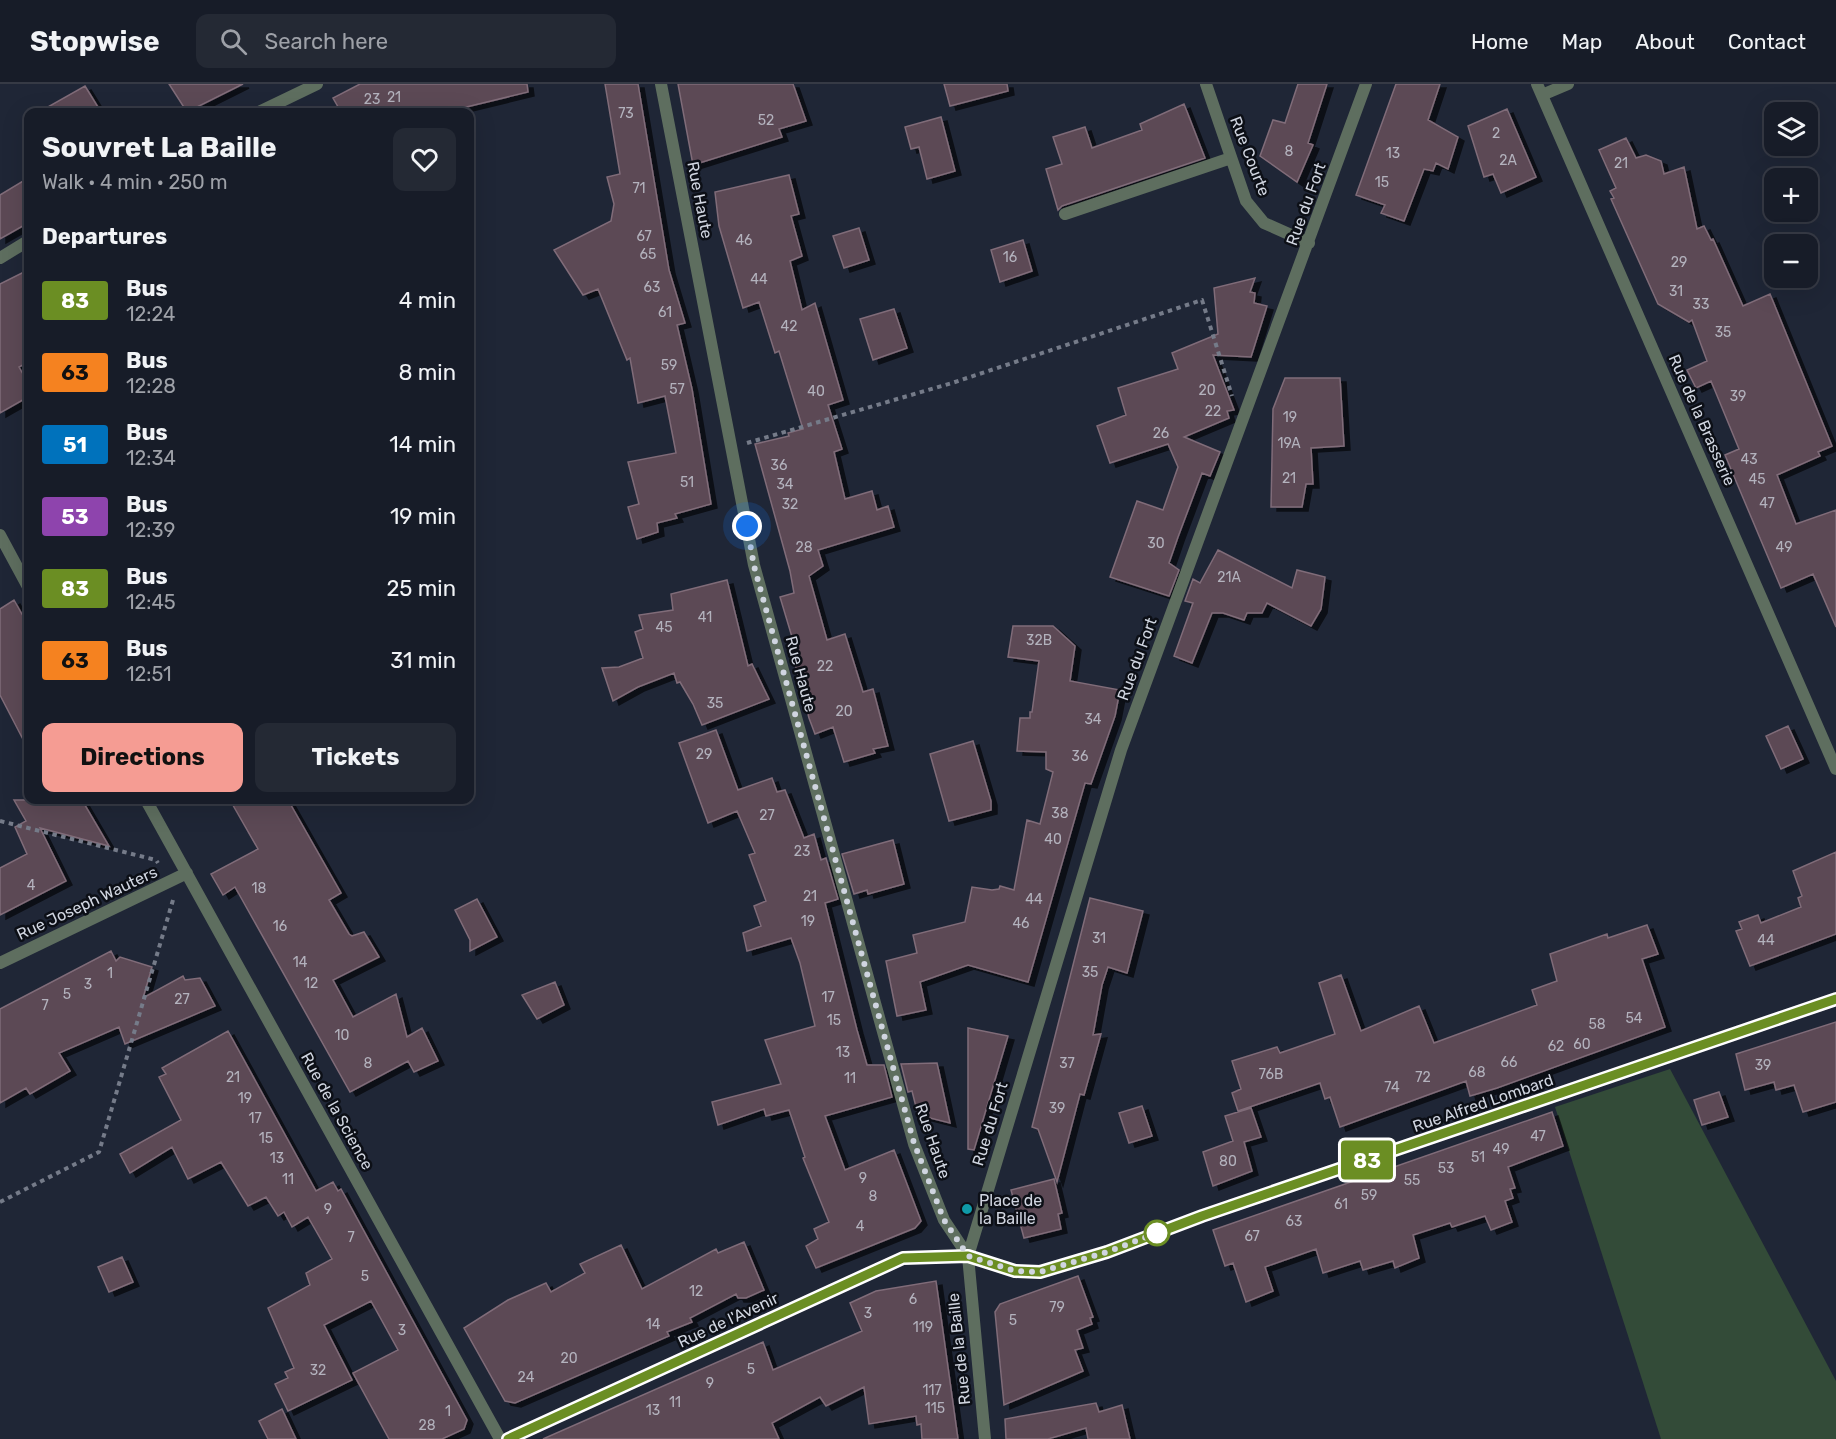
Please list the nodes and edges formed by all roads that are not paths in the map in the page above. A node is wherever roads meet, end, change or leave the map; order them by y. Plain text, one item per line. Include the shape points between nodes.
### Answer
1 (317, 84) edge
2 (661, 84) edge
3 (1206, 84) edge
4 (1366, 84) edge
5 (1568, 84) edge
6 (1539, 90) edge
7 (267, 108) edge
8 (1231, 158) junction
9 (1065, 214) dead end
10 (1310, 243) junction
11 (24, 244) edge
12 (0, 258) edge
13 (0, 535) edge
14 (24, 580) edge
15 (1836, 769) edge
16 (148, 804) edge
17 (187, 873) junction
18 (0, 963) edge
19 (1836, 999) edge
20 (968, 1256) junction
21 (500, 1439) edge
22 (508, 1439) edge
23 (985, 1439) edge

1 - 7 street
2 - 20 street, Rue Haute via 754,566 914,1143 944,1220
3 - 8 street, Rue Courte
4 - 10 street, Rue du Fort
5 - 6 street
6 - 15 street, Rue de la Brasserie
8 - 9 street
8 - 10 street, Rue Courte via 1246,201 1264,223
10 - 20 street, Rue du Fort via 1121,750
11 - 12 street
13 - 14 street
16 - 17 street, Rue de la Science
17 - 18 street, Rue Joseph Wauters
17 - 21 street, Rue de la Science
19 - 20 street, Rue Alfred Lombard via 1040,1272 1015,1271
20 - 22 street, Rue de l'Avenir via 903,1258
20 - 23 street, Rue de la Baille

